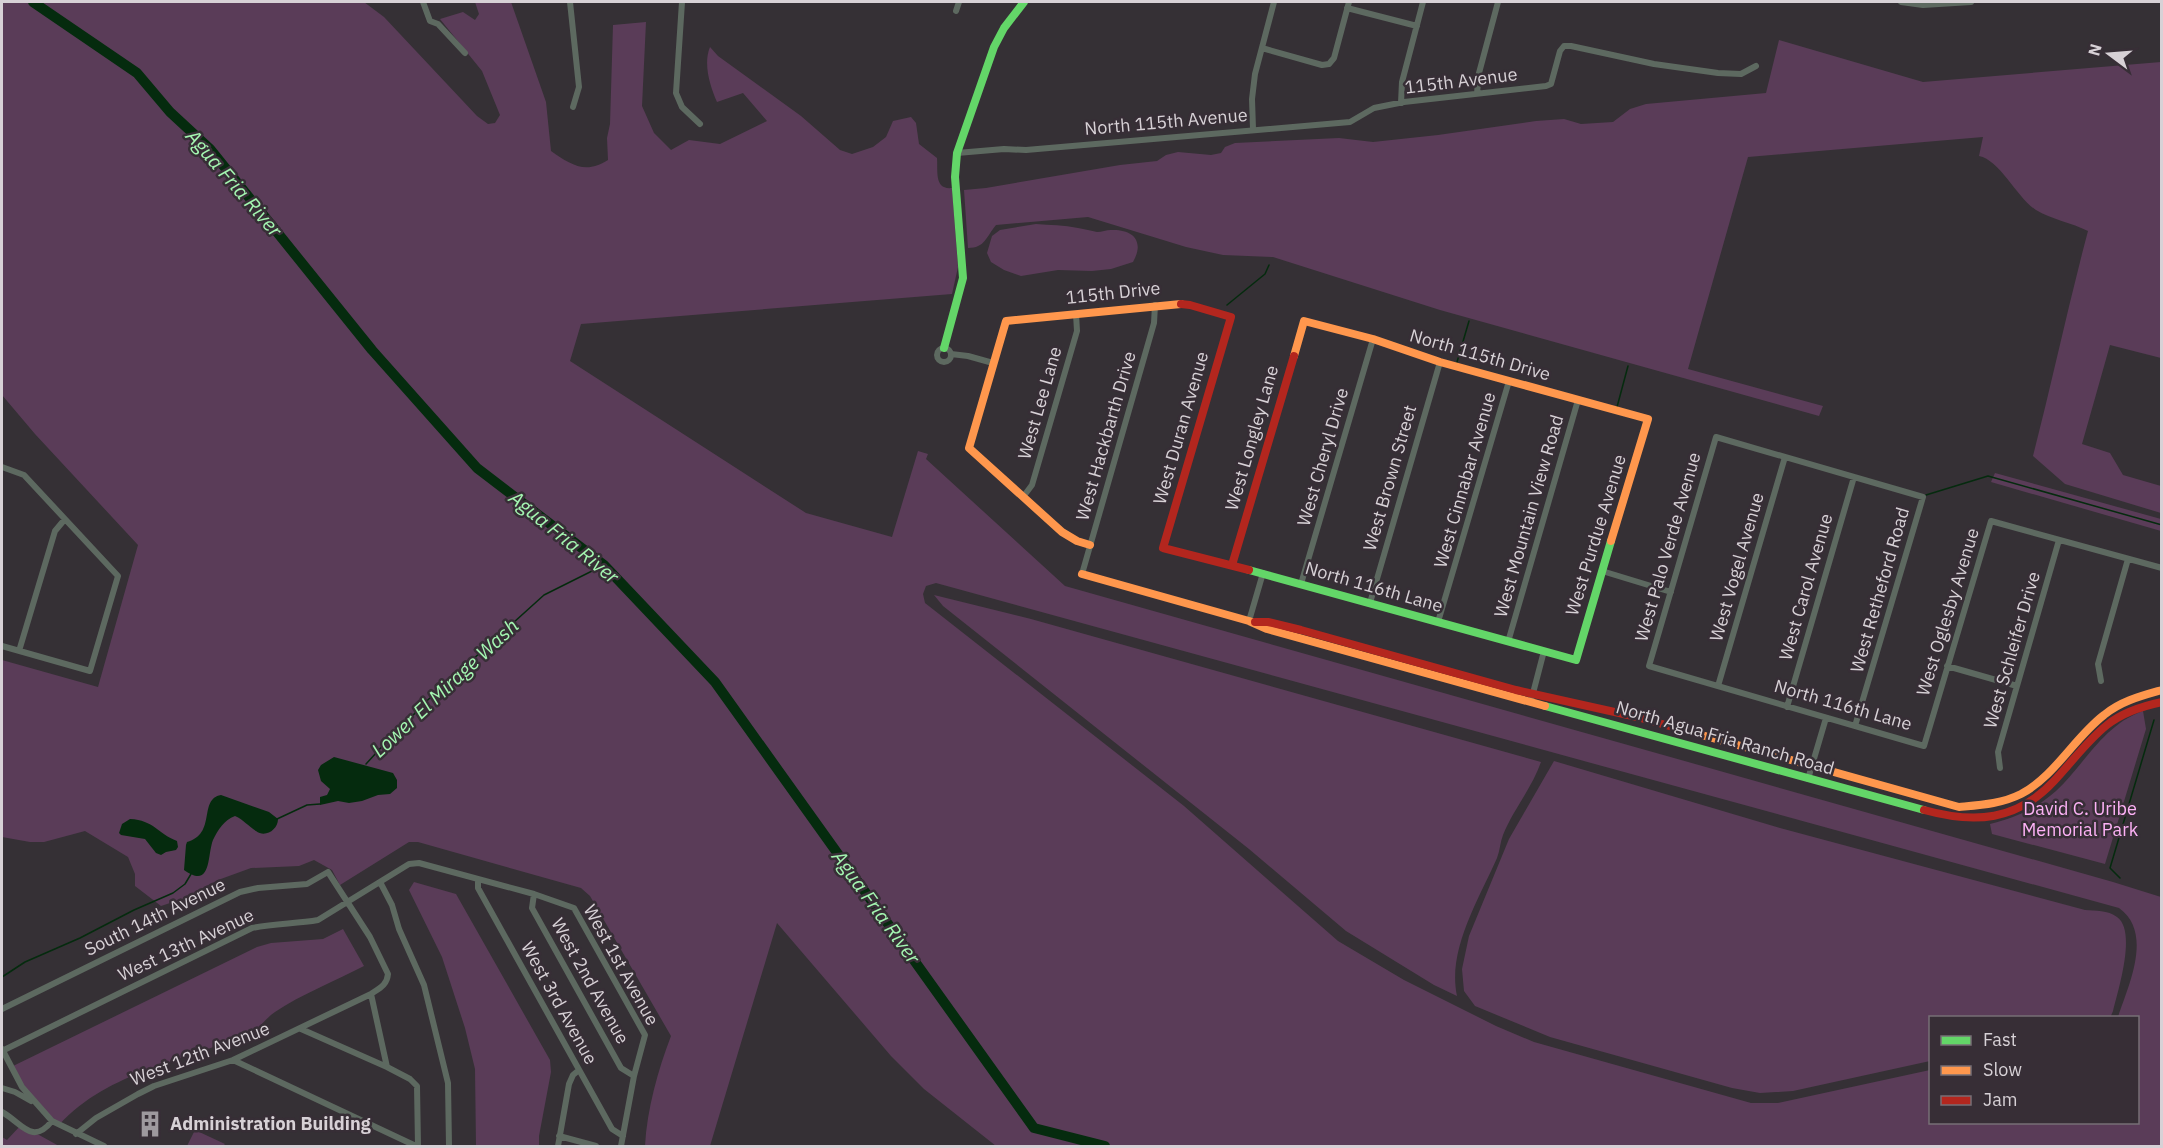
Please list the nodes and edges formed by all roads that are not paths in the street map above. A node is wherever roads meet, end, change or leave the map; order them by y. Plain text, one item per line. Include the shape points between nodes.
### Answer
1 (423, 2) edge
2 (570, 2) edge
3 (682, 2) edge
4 (959, 2) edge
5 (1024, 2) edge
6 (1274, 2) edge
7 (1424, 2) edge
8 (1498, 2) edge
9 (1901, 2) edge
10 (1950, 2) edge
11 (1971, 2) edge
12 (1348, 5) edge
13 (956, 11) dead end
14 (1417, 26) junction
15 (1262, 48) junction
16 (465, 53) dead end
17 (1756, 66) dead end
18 (1477, 93) junction
19 (1401, 103) junction
20 (573, 107) dead end
21 (1374, 108) joint
22 (700, 124) dead end
23 (1253, 129) junction
24 (957, 153) junction
25 (1155, 305) junction
26 (1227, 305) dead end
27 (1077, 314) junction
28 (1227, 316) junction
29 (1304, 321) joint
30 (1374, 339) junction
31 (948, 351) joint
32 (1440, 362) junction
33 (993, 363) junction
34 (1509, 381) junction
35 (1578, 400) junction
36 (1648, 419) joint
37 (1785, 457) junction
38 (2, 467) edge
39 (1854, 477) junction
40 (1023, 497) junction
41 (65, 519) junction
42 (2059, 540) junction
43 (1090, 545) junction
44 (1163, 548) joint
45 (2128, 559) junction
46 (1232, 565) junction
47 (2162, 568) edge
48 (1602, 571) junction
49 (1263, 573) junction
50 (1082, 574) joint
51 (1301, 584) junction
52 (1671, 592) junction
53 (1370, 603) junction
54 (1249, 621) junction
55 (1438, 622) junction
56 (1508, 642) junction
57 (2, 645) edge
58 (19, 651) junction
59 (1544, 651) junction
60 (1576, 660) joint
61 (1649, 666) joint
62 (1947, 666) junction
63 (2102, 681) dead end
64 (1718, 686) junction
65 (2017, 686) junction
66 (2162, 690) edge
67 (1531, 698) junction
68 (2129, 698) junction
69 (2162, 702) edge
70 (1787, 706) junction
71 (2134, 710) junction
72 (1826, 718) junction
73 (1855, 726) junction
74 (1924, 746) joint
75 (1811, 766) junction
76 (2000, 768) dead end
77 (1808, 779) junction
78 (478, 879) junction
79 (380, 882) junction
80 (534, 894) junction
81 (349, 902) junction
82 (371, 994) junction
83 (2, 1009) edge
84 (301, 1029) junction
85 (2, 1050) edge
86 (233, 1060) junction
87 (387, 1067) junction
88 (579, 1070) junction
89 (634, 1076) junction
90 (2, 1088) edge
91 (34, 1104) junction
92 (2, 1112) edge
93 (52, 1121) junction
94 (76, 1134) junction
95 (559, 1136) junction
96 (623, 1137) junction
97 (104, 1146) edge
98 (417, 1146) edge
99 (449, 1146) edge
100 (558, 1146) edge
101 (596, 1146) edge
102 (621, 1146) edge

1 - 16 street via 430,21 438,24
2 - 20 street via 579,87
3 - 22 street via 676,93 682,108
4 - 13 street
5 - 24 street via 994,46
6 - 15 street
7 - 14 street
8 - 18 street
9 - 10 street
10 - 11 street
12 - 14 street
12 - 15 street via 1329,64
14 - 19 street via 1402,82
15 - 23 street via 1252,99
17 - 18 street, 115th Avenue via 1741,74 1718,73 1564,46 1551,84
18 - 19 street, 115th Avenue
19 - 21 street, 115th Avenue
21 - 23 street, North 115th Avenue via 1350,122
23 - 24 street, North 115th Avenue
24 - 31 street via 955,177 963,278
25 - 27 street, 115th Drive
25 - 28 street, 115th Drive via 1184,304
25 - 43 street, West Hackbarth Drive via 1154,323
26 - 28 street
27 - 33 street, 115th Drive via 1006,321
27 - 40 street, West Lee Lane via 1077,331 1032,485
28 - 44 street, West Duran Avenue
29 - 30 street, North 115th Drive
29 - 46 street, West Longley Lane
30 - 32 street, North 115th Drive
30 - 51 street, West Cheryl Drive
31 - 33 street
32 - 34 street, North 115th Drive
32 - 53 street, West Brown Street
33 - 40 street via 969,448
34 - 35 street, North 115th Drive
34 - 55 street, West Cinnabar Avenue
35 - 36 street, North 115th Drive
35 - 56 street, West Mountain View Road
36 - 48 street, West Purdue Avenue
37 - 39 street
37 - 52 street, West Palo Verde Avenue via 1716,437
37 - 64 street, West Vogel Avenue
38 - 41 street via 24,475
39 - 70 street, West Carol Avenue
39 - 73 street, West Retheford Road via 1923,497
40 - 43 street via 1062,532
41 - 58 street via 55,531
41 - 58 street via 118,576 90,671
42 - 45 street
42 - 62 street, West Oglesby Avenue via 1991,521
42 - 65 street, West Schleifer Drive
43 - 50 street, West Hackbarth Drive
44 - 46 street, North 116th Lane
45 - 47 street
45 - 63 street via 2098,664
46 - 49 street, North 116th Lane
48 - 52 street
48 - 60 street, West Purdue Avenue
49 - 51 street, North 116th Lane
49 - 54 street
50 - 54 street, North Agua Fria Ranch Road
51 - 53 street, North 116th Lane
52 - 61 street, West Palo Verde Avenue
53 - 55 street, North 116th Lane
54 - 67 street, North Agua Fria Ranch Road via 1301,630
55 - 56 street, North 116th Lane
56 - 59 street, North 116th Lane
57 - 58 street
59 - 60 street, North 116th Lane
59 - 67 street
61 - 64 street, North 116th Lane
62 - 65 street
62 - 74 street, West Oglesby Avenue
64 - 70 street, North 116th Lane
65 - 76 street, West Schleifer Drive via 1998,752
66 - 68 street, North Agua Fria Ranch Road
67 - 75 street, North Agua Fria Ranch Road via 1636,717
67 - 77 street, North Agua Fria Ranch Road
68 - 71 street
68 - 75 street, North Agua Fria Ranch Road via 2098,718 2031,789 1991,806 1948,805
69 - 71 street, North Agua Fria Ranch Road
70 - 72 street, North 116th Lane
71 - 77 street, North Agua Fria Ranch Road via 2105,726 2045,792 1996,816 1950,817
72 - 73 street, North 116th Lane
72 - 75 street
73 - 74 street, North 116th Lane
75 - 77 street
78 - 79 street, West 13th Avenue via 414,862
78 - 80 street
78 - 88 street, West 3rd Avenue via 477,888
79 - 81 street, West 13th Avenue
79 - 99 street via 424,984 448,1083
80 - 89 street, West 2nd Avenue via 532,908 621,1068
80 - 89 street, West 1st Avenue via 574,908 595,943 645,1035
81 - 82 street via 388,974 384,986
81 - 83 street, South 14th Avenue via 328,872 307,884 240,892
81 - 85 street, West 13th Avenue via 318,920 252,928
82 - 84 street, West 12th Avenue
82 - 87 street
84 - 86 street, West 12th Avenue
84 - 87 street
85 - 91 street
86 - 94 street, West 12th Avenue via 154,1086 96,1118
86 - 98 street
87 - 98 street via 417,1086
88 - 95 street via 569,1084
88 - 96 street, West 3rd Avenue via 612,1129
89 - 96 street, West 1st Avenue
90 - 91 street
91 - 93 street
92 - 93 street via 33,1133
93 - 94 street
94 - 97 street
95 - 100 street
95 - 101 street
96 - 102 street, West 1st Avenue

